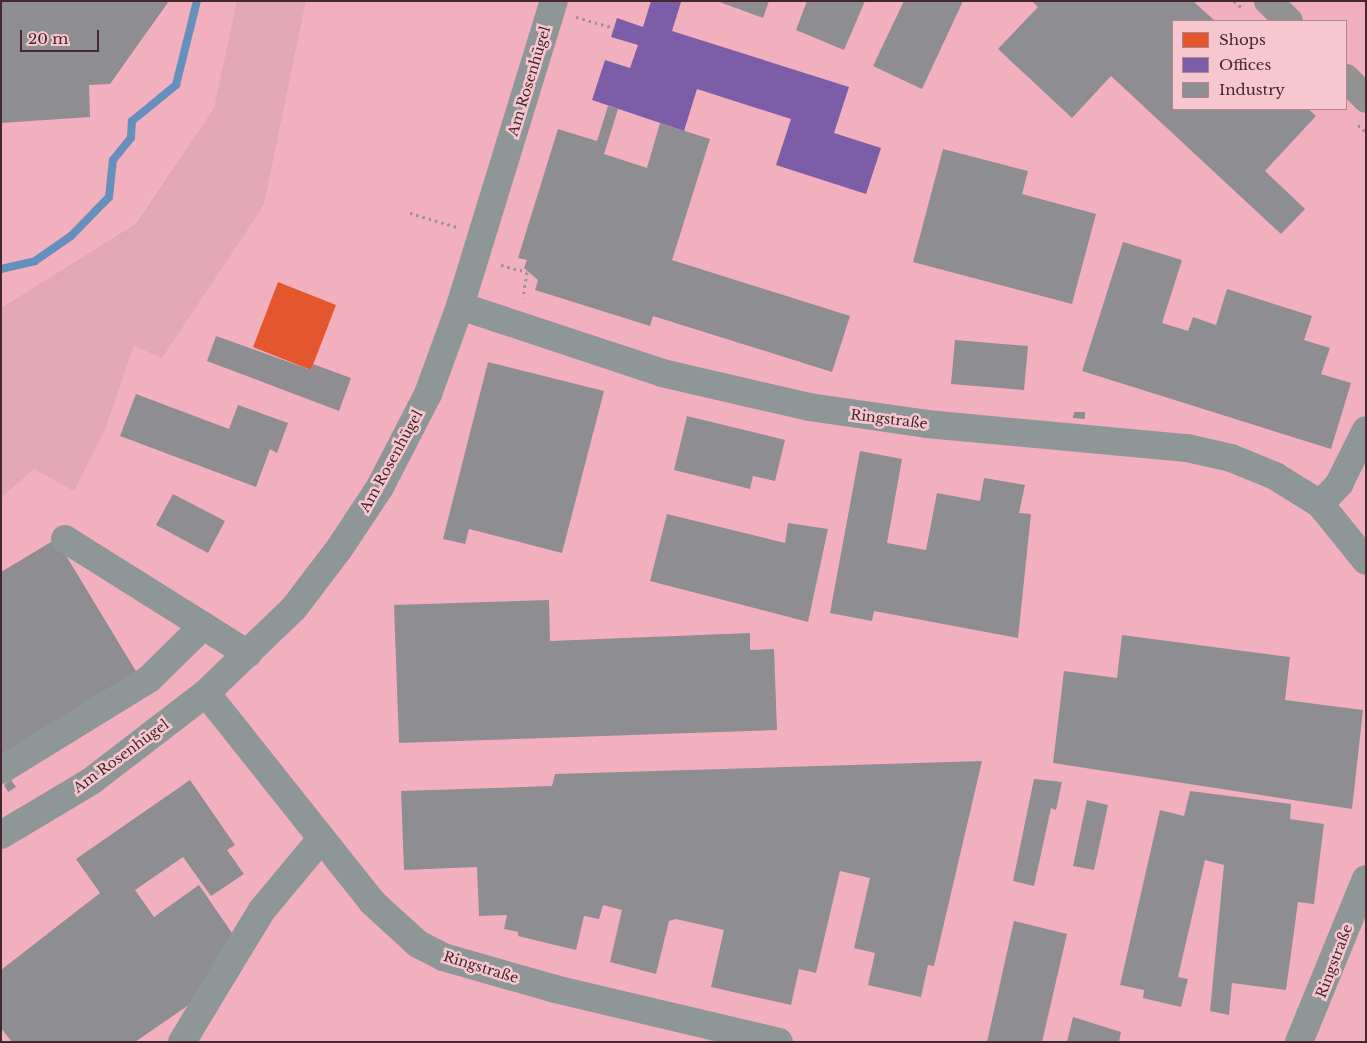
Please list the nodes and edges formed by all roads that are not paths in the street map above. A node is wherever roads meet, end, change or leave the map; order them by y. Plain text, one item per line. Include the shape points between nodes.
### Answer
1 (1268, 1) edge
2 (553, 5) edge
3 (1288, 20) edge
4 (1347, 79) edge
5 (1366, 99) edge
6 (460, 306) junction
7 (1366, 430) edge
8 (1320, 504) junction
9 (64, 539) dead end
10 (1366, 561) edge
11 (203, 626) junction
12 (248, 654) junction
13 (206, 693) junction
14 (1, 770) edge
15 (1, 835) edge
16 (321, 839) junction
17 (1366, 880) edge
18 (182, 1042) edge
19 (780, 1042) edge
20 (1299, 1042) edge

1 - 3 main road
2 - 6 street, Am Rosenhügel
4 - 5 main road
6 - 8 street, Ringstraße via 662,373 809,407 927,424 1188,448 1231,458 1275,476
6 - 12 street, Am Rosenhügel via 428,394 380,487 294,608
7 - 8 street via 1339,484
8 - 10 street, Ringstraße
9 - 11 street
11 - 12 street
11 - 14 street via 149,679
12 - 13 street, Am Rosenhügel
13 - 15 street, Am Rosenhügel via 90,782
13 - 16 street, Ringstraße
16 - 18 street via 262,910
16 - 19 street, Ringstraße via 397,927 443,957 556,989
17 - 20 street, Ringstraße

